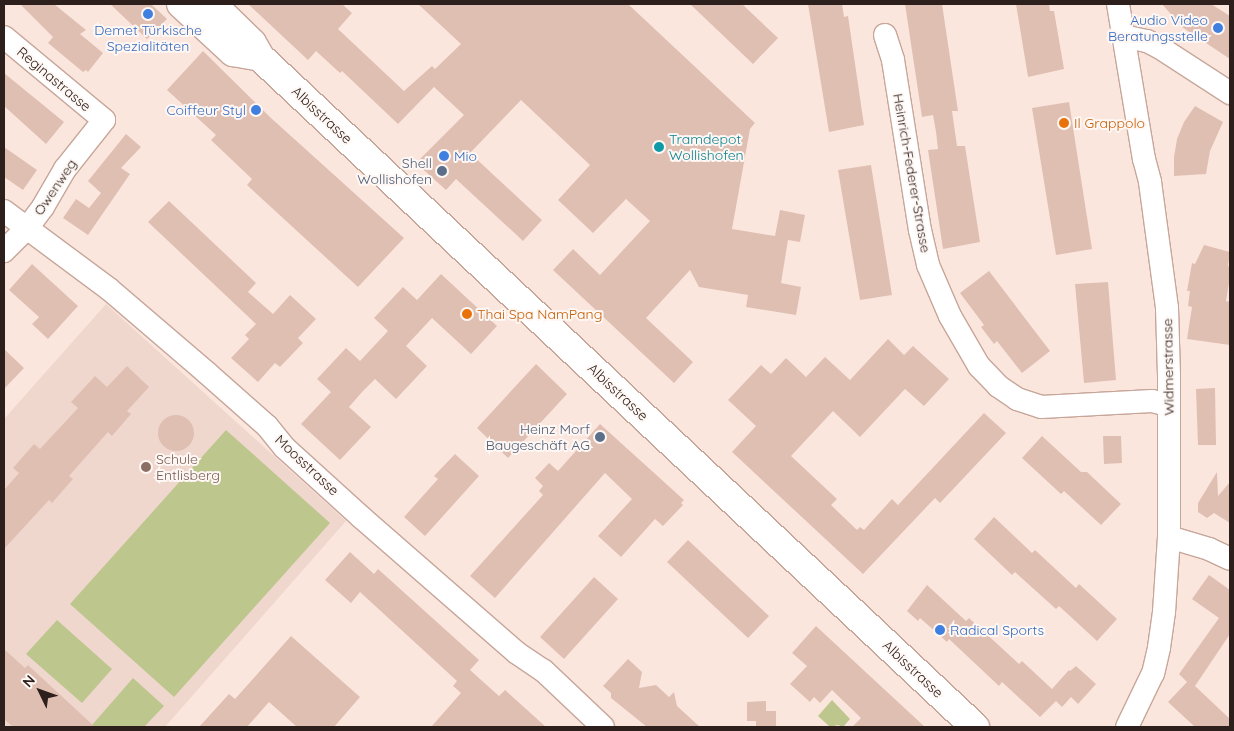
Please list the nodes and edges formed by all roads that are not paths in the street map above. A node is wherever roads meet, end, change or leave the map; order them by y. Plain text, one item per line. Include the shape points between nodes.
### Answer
1 (181, 4) edge
2 (212, 4) edge
3 (1118, 4) edge
4 (886, 36) dead end
5 (1123, 36) junction
6 (4, 37) edge
7 (260, 57) junction
8 (1230, 94) edge
9 (104, 120) joint
10 (4, 211) edge
11 (27, 228) junction
12 (4, 251) edge
13 (1168, 405) junction
14 (1170, 537) junction
15 (1230, 559) edge
16 (603, 727) edge
17 (975, 727) edge
18 (1127, 727) edge

1 - 7 main road via 233,52
2 - 7 main road, Albisstrasse via 252,43
3 - 5 street, Widmerstrasse
4 - 13 street, Heinrich-Federer-Strasse via 893,60 928,265 950,316 979,366 998,386 1017,399 1041,407 1152,401
5 - 8 street via 1159,47
5 - 13 street, Widmerstrasse via 1150,182 1167,308
6 - 9 street, Reginastrasse
7 - 17 main road, Albisstrasse
9 - 11 street, Owenweg via 65,169
10 - 11 street, Moosstrasse
11 - 12 street, Owenweg
11 - 16 street, Moosstrasse via 109,289 207,373 361,517 517,654 544,671
13 - 14 street, Widmerstrasse
14 - 15 street
14 - 18 street, Widmerstrasse via 1159,648 1148,686

